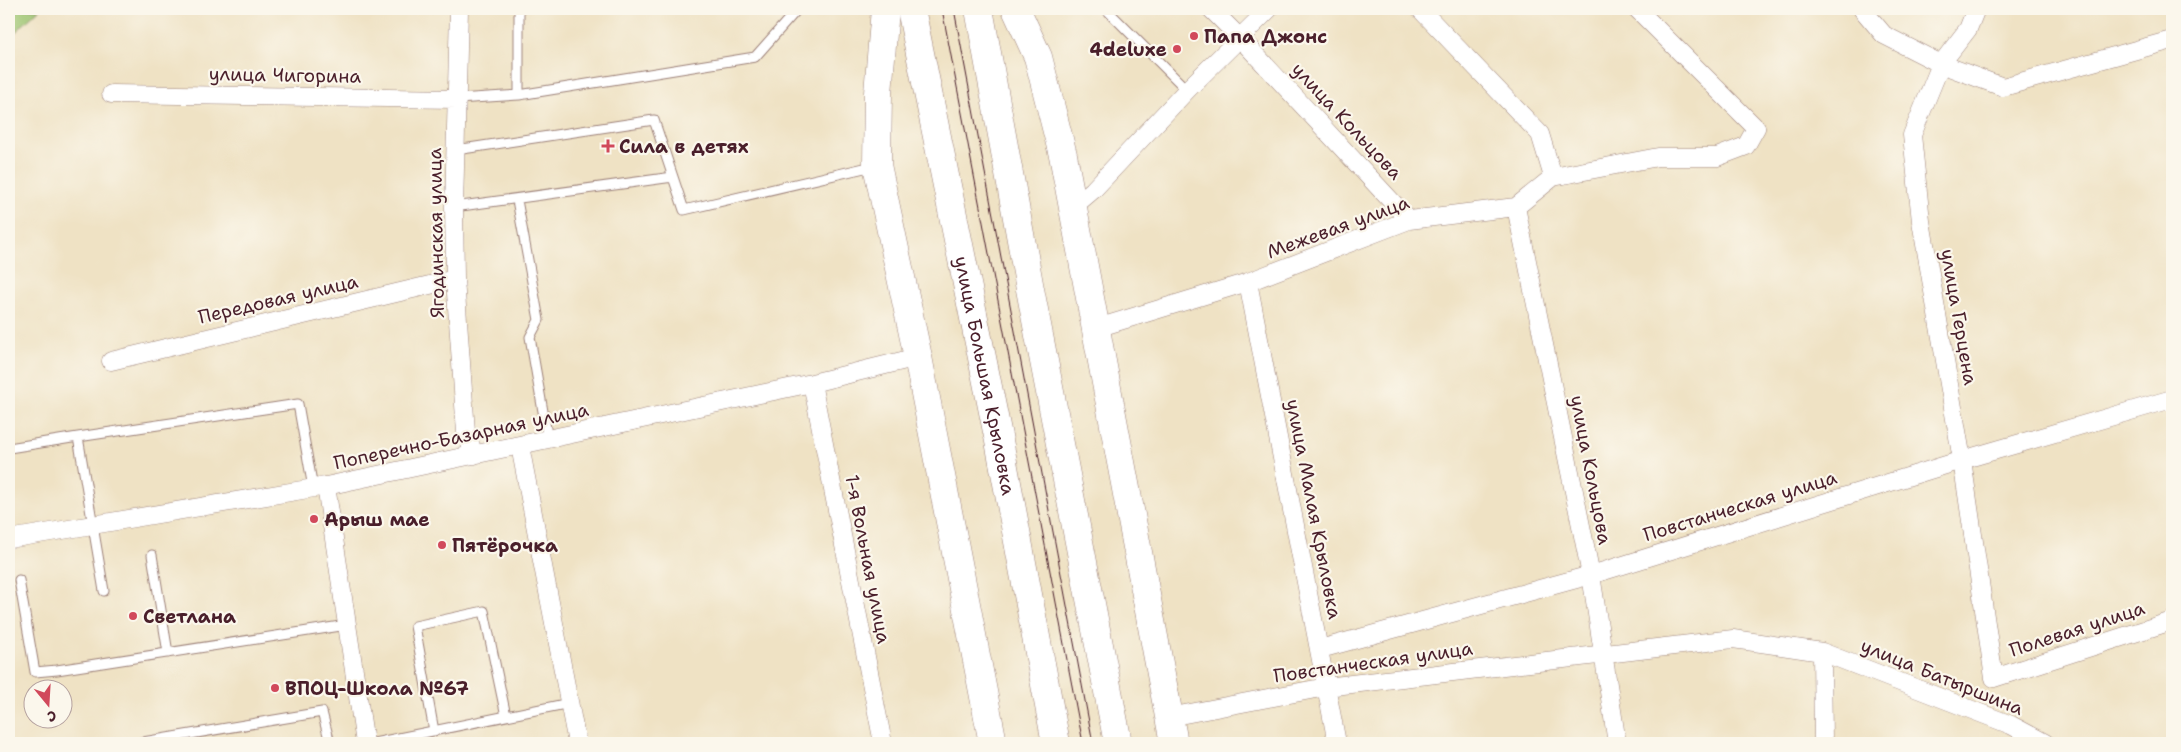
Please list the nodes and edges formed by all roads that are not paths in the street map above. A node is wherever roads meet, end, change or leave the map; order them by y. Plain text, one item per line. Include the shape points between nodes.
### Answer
1 (459, 9) edge
2 (519, 9) edge
3 (794, 9) edge
4 (886, 9) edge
5 (911, 9) edge
6 (979, 9) edge
7 (1016, 9) edge
8 (1106, 9) edge
9 (1211, 9) edge
10 (1269, 9) edge
11 (1420, 9) edge
12 (1637, 9) edge
13 (1862, 9) edge
14 (1976, 9) edge
15 (1240, 38) junction
16 (2172, 40) edge
17 (1941, 64) junction
18 (1187, 90) junction
19 (111, 94) dead end
20 (519, 96) junction
21 (458, 99) junction
22 (456, 150) junction
23 (877, 165) junction
24 (673, 177) junction
25 (1553, 177) junction
26 (517, 200) junction
27 (454, 207) junction
28 (1073, 207) junction
29 (1516, 207) junction
30 (1409, 220) junction
31 (455, 279) junction
32 (1248, 282) junction
33 (1096, 328) junction
34 (918, 357) junction
35 (111, 361) dead end
36 (812, 383) junction
37 (2172, 400) edge
38 (78, 436) junction
39 (548, 440) junction
40 (520, 446) junction
41 (9, 448) edge
42 (474, 455) junction
43 (1962, 460) junction
44 (320, 487) junction
45 (92, 525) junction
46 (9, 539) edge
47 (152, 555) dead end
48 (1591, 575) junction
49 (19, 580) dead end
50 (104, 591) dead end
51 (2172, 621) edge
52 (347, 625) junction
53 (1320, 649) junction
54 (1822, 652) junction
55 (168, 653) junction
56 (1602, 655) junction
57 (1994, 678) joint
58 (1326, 687) junction
59 (570, 703) junction
60 (506, 716) junction
61 (1170, 717) junction
62 (434, 731) junction
63 (138, 743) edge
64 (330, 743) edge
65 (365, 743) edge
66 (374, 743) edge
67 (577, 743) edge
68 (883, 743) edge
69 (993, 743) edge
70 (1056, 743) edge
71 (1118, 743) edge
72 (1174, 743) edge
73 (1337, 743) edge
74 (1617, 743) edge
75 (1823, 743) edge
76 (2045, 743) edge

1 - 21 street, Ягодинская улица
2 - 20 lane
3 - 20 lane via 755,57
4 - 23 main road via 878,93
5 - 70 main road, улица Большая Крыловка via 1000,446
6 - 71 main road
7 - 28 main road via 1038,57 1053,110
8 - 18 lane
9 - 15 street, улица Кольцова
10 - 15 street
11 - 25 street via 1540,134
12 - 25 street via 1756,128 1746,146 1717,157 1658,157
13 - 17 street via 1884,35
14 - 17 street, улица Герцена via 1968,30
15 - 18 street
15 - 30 street, улица Кольцова
16 - 17 street via 2002,87
17 - 43 street, улица Герцена via 1912,135 1921,221
18 - 28 street
19 - 21 street, улица Чигорина
20 - 21 lane
21 - 22 street, Ягодинская улица
22 - 24 lane via 654,120
22 - 27 street, Ягодинская улица
23 - 24 lane via 684,210
23 - 34 main road
24 - 26 lane
25 - 29 street
26 - 27 lane
26 - 39 lane via 539,320 530,337
27 - 31 street, Ягодинская улица
28 - 33 main road
29 - 30 street, Межевая улица
29 - 48 street, улица Кольцова
30 - 32 street, Межевая улица
31 - 35 street, Передовая улица
31 - 42 street, Ягодинская улица via 466,432
32 - 33 street, Межевая улица
32 - 53 street, улица Малая Крыловка
33 - 61 main road
34 - 36 street, Поперечно-Базарная улица
34 - 69 main road
36 - 39 street, Поперечно-Базарная улица
36 - 68 street, 1-я Вольная улица
37 - 43 street, Повстанческая улица
38 - 41 lane
38 - 44 lane via 298,404
38 - 45 lane
39 - 40 street, Поперечно-Базарная улица
40 - 42 street, Поперечно-Базарная улица
40 - 59 street
42 - 44 street, Поперечно-Базарная улица
43 - 48 street, Повстанческая улица
43 - 57 street, улица Герцена
44 - 45 street, Поперечно-Базарная улица
44 - 52 street
45 - 46 street, Поперечно-Базарная улица
45 - 50 lane
47 - 55 lane
48 - 53 street, Повстанческая улица
48 - 56 street, улица Кольцова
49 - 55 lane via 35,672
51 - 57 street, Полевая улица
52 - 55 lane
52 - 65 street
53 - 58 street, улица Малая Крыловка
54 - 56 street, Повстанческая улица via 1733,639
54 - 75 street
54 - 76 street, улица Батыршина via 2011,726
56 - 58 street, Повстанческая улица
56 - 74 street, улица Кольцова
58 - 61 street, Повстанческая улица
58 - 73 street, улица Малая Крыловка
59 - 60 lane
59 - 67 street
60 - 62 lane
60 - 62 lane via 484,611 415,626
61 - 72 main road
62 - 66 lane
63 - 64 lane via 322,712

